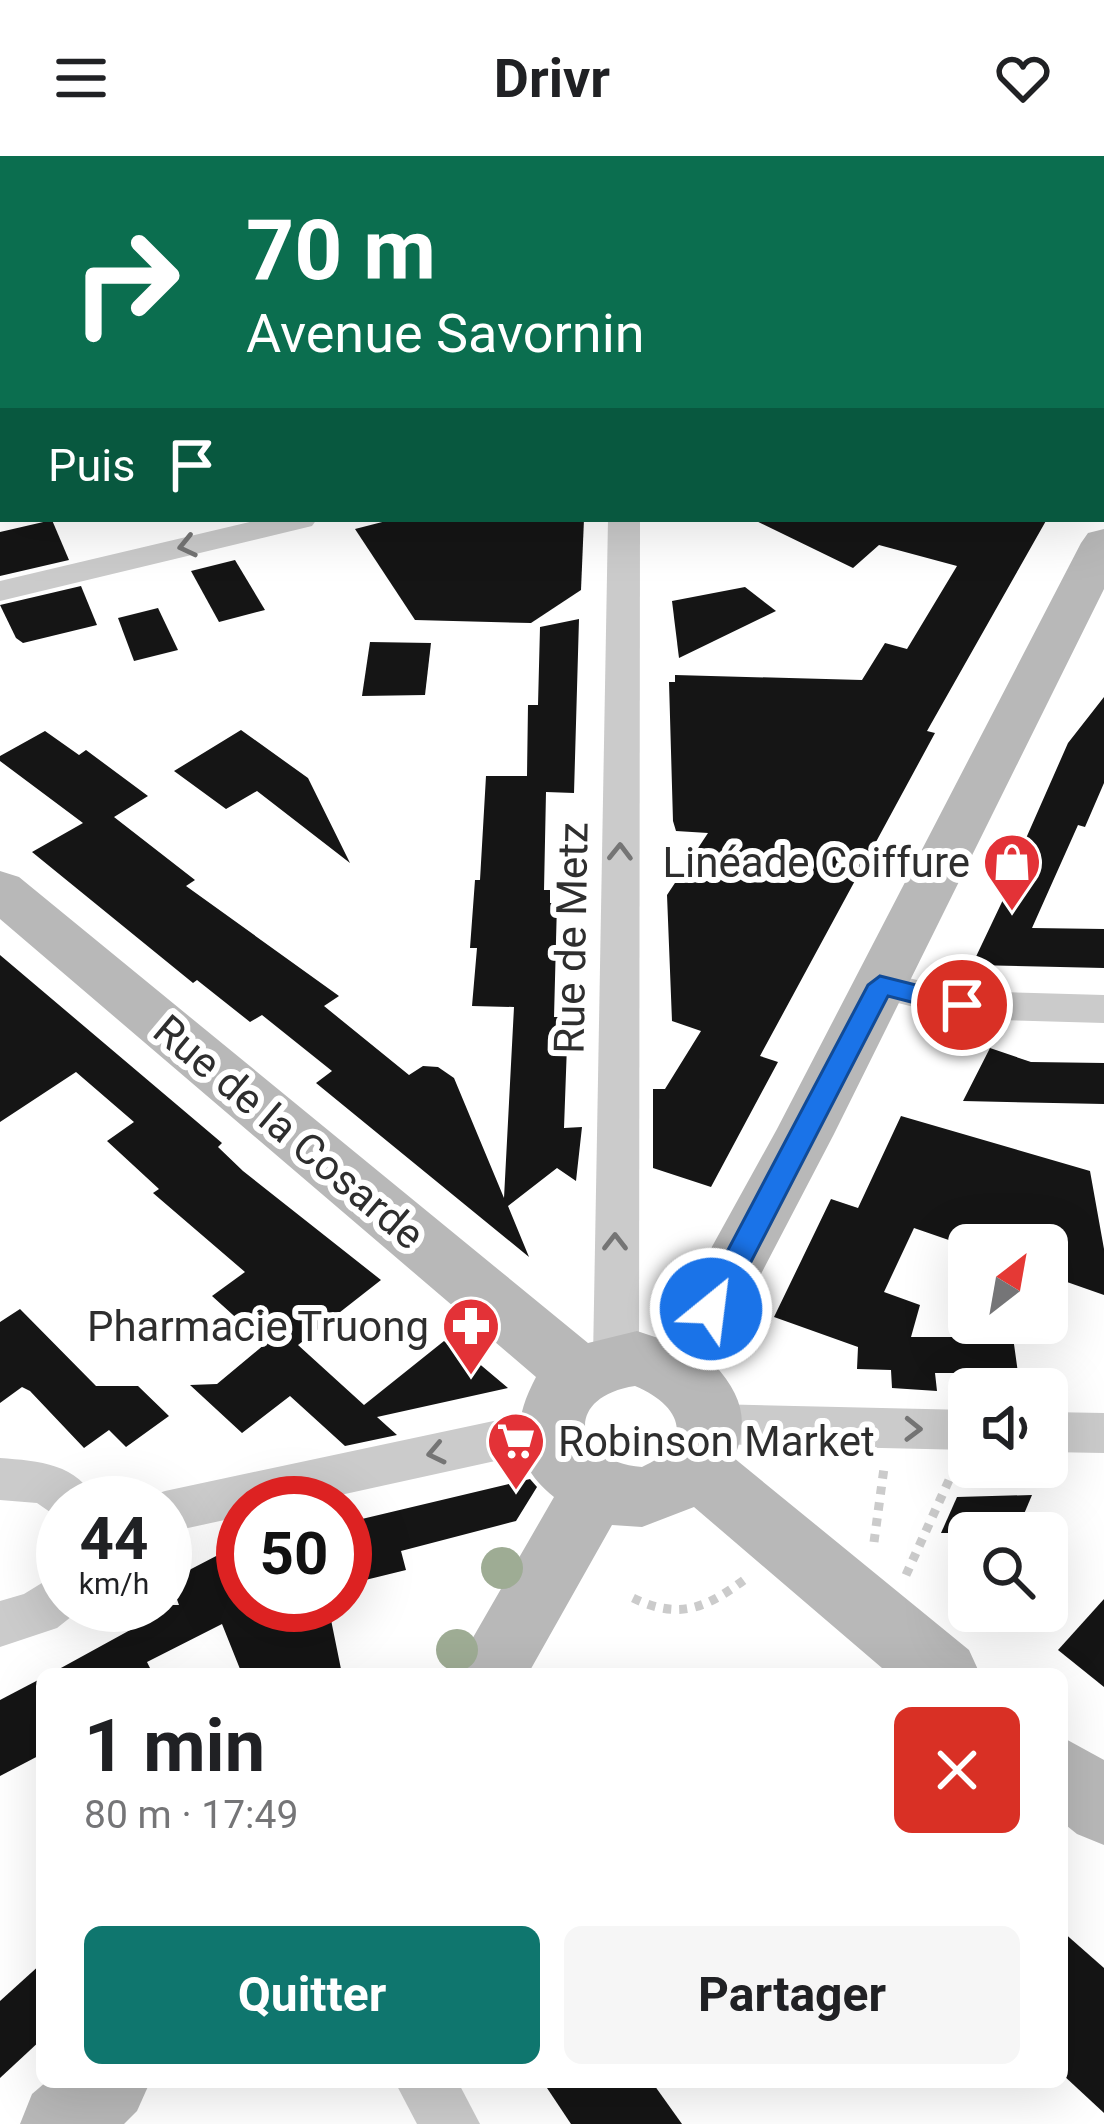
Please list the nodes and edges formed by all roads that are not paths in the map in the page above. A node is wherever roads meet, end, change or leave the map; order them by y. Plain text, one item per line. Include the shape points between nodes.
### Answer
1 (288, 522) edge
2 (624, 522) edge
3 (1104, 543) edge
4 (0, 591) edge
5 (0, 890) edge
6 (880, 985) junction
7 (1104, 1009) edge
8 (638, 1404) junction
9 (1068, 1432) edge
10 (1104, 1433) edge
11 (948, 1441) edge
12 (0, 1480) edge
13 (36, 1483) edge
14 (596, 1488) junction
15 (192, 1506) edge
16 (36, 1613) edge
17 (0, 1624) edge
18 (492, 1668) edge
19 (936, 1668) edge
20 (1068, 1778) edge
21 (1104, 1808) edge
22 (101, 2088) edge
23 (428, 2088) edge
24 (62, 2124) edge
25 (451, 2124) edge

1 -> 4 street
8 -> 2 street, Rue de Metz
3 - 6 main road
5 - 8 main road, Rue de la Cosarde
6 - 7 street via 962,1005
6 - 8 main road
8 -> 11 street
8 - 14 main road via 564,1463
8 - 14 main road via 677,1485 652,1494
8 -> 15 street
8 - 19 main road, Rue de la Cosarde
9 - 10 street
12 - 13 street
14 - 18 main road
16 - 17 street
20 - 21 main road
22 - 24 main road
23 - 25 street

